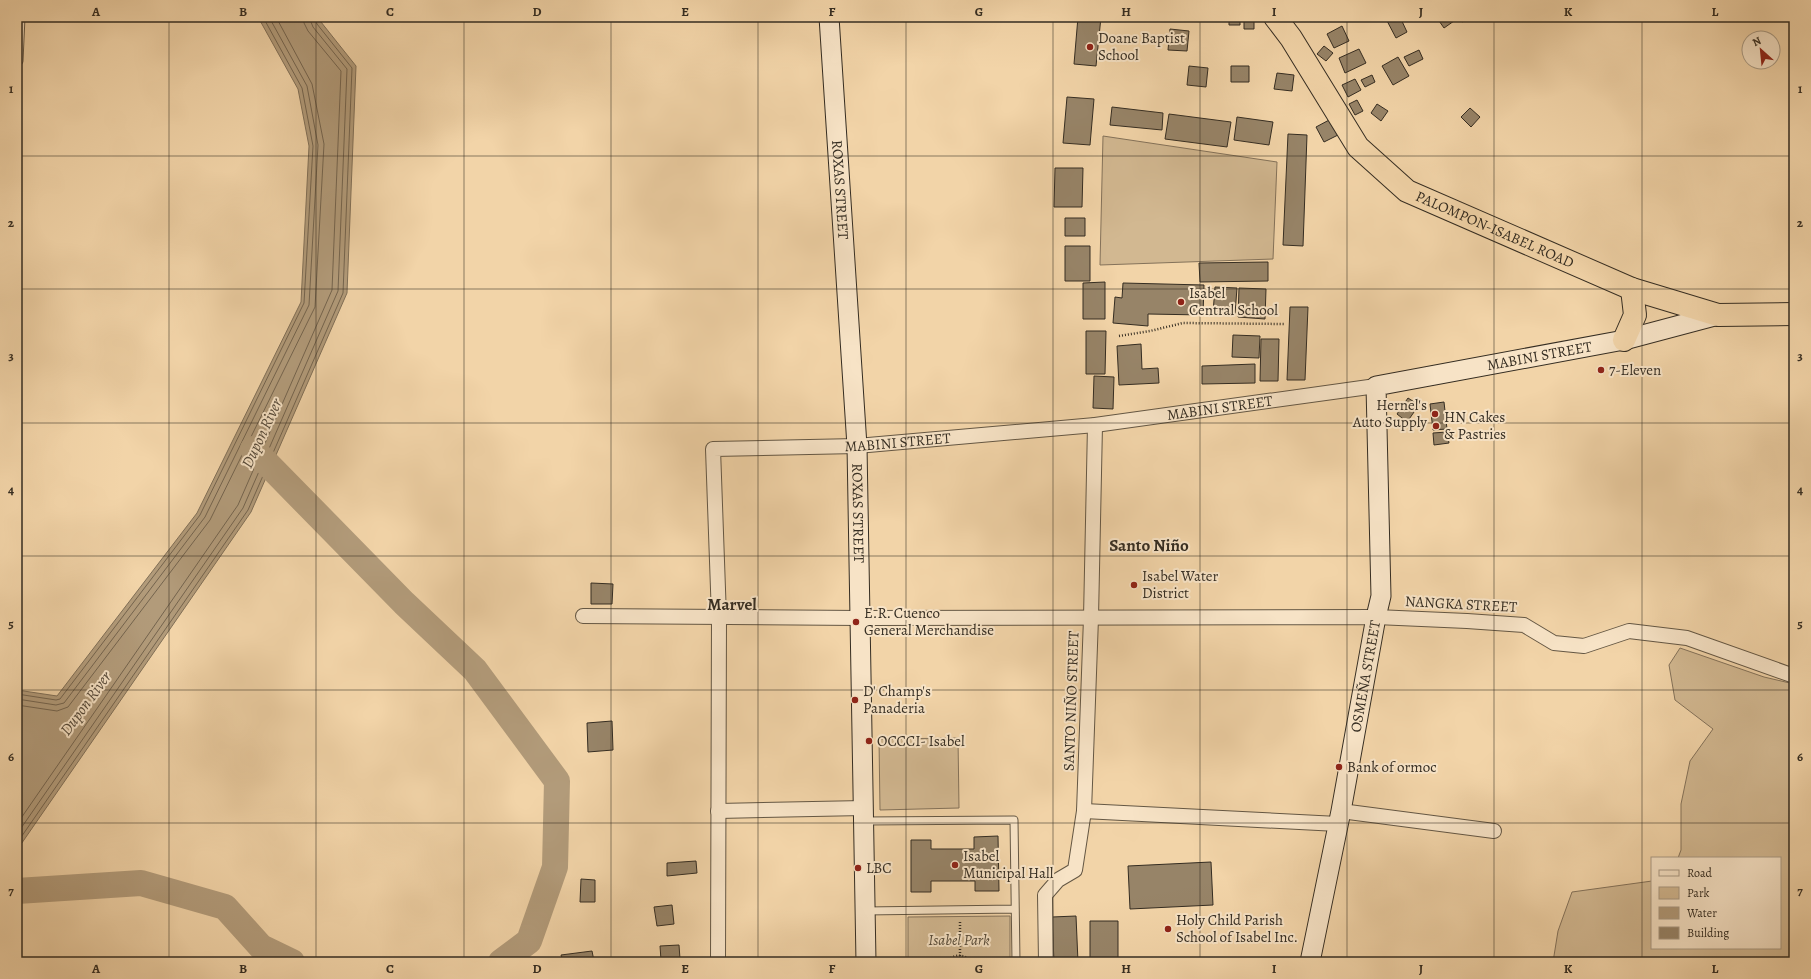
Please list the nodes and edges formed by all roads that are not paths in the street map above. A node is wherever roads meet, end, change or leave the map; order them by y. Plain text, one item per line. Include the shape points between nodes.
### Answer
1 (21, 17) edge
2 (829, 17) edge
3 (1275, 17) edge
4 (17, 63) edge
5 (1632, 289) junction
6 (1794, 314) edge
7 (1718, 315) junction
8 (1624, 340) junction
9 (1376, 386) junction
10 (1094, 425) junction
11 (857, 446) junction
12 (583, 616) dead end
13 (719, 617) junction
14 (1376, 617) junction
15 (860, 618) junction
16 (1091, 618) junction
17 (1794, 676) edge
18 (718, 811) junction
19 (1084, 811) junction
20 (864, 815) junction
21 (1339, 817) junction
22 (1494, 831) dead end
23 (1015, 909) junction
24 (865, 911) junction
25 (718, 962) edge
26 (866, 962) edge
27 (1016, 962) edge
28 (1046, 962) edge
29 (1310, 962) edge

1 - 4 lane
2 - 11 street, ROXAS STREET
3 - 5 highway, PALOMPON-ISABEL ROAD via 1291,38 1358,148 1407,191
5 - 7 highway, PALOMPON-ISABEL ROAD
5 - 8 highway via 1635,315
6 - 7 highway, PALOMPON-ISABEL ROAD
7 - 8 street, MABINI STREET
8 - 9 street, MABINI STREET
9 - 10 street, MABINI STREET
9 - 14 street, OSMEÑA STREET via 1381,596
10 - 11 street, MABINI STREET
10 - 16 street, SANTO NIÑO STREET
11 - 13 street, MABINI STREET via 713,449
11 - 15 street, ROXAS STREET
12 - 13 street, NANGKA STREET
13 - 15 street, NANGKA STREET
13 - 18 street
14 - 16 street, NANGKA STREET
14 - 17 street, NANGKA STREET via 1524,625 1554,643 1584,646 1630,631 1687,638
14 - 21 street, OSMEÑA STREET
15 - 16 street, NANGKA STREET
15 - 20 street, ROXAS STREET
16 - 19 street, SANTO NIÑO STREET
18 - 20 street
18 - 25 street
19 - 21 street
19 - 28 street, SANTO NIÑO STREET via 1076,870 1058,880 1045,896
20 - 23 lane via 1014,820
20 - 24 street, ROXAS STREET
21 - 22 street
21 - 29 street, OSMEÑA STREET
23 - 24 lane
23 - 27 lane
24 - 26 street, ROXAS STREET

